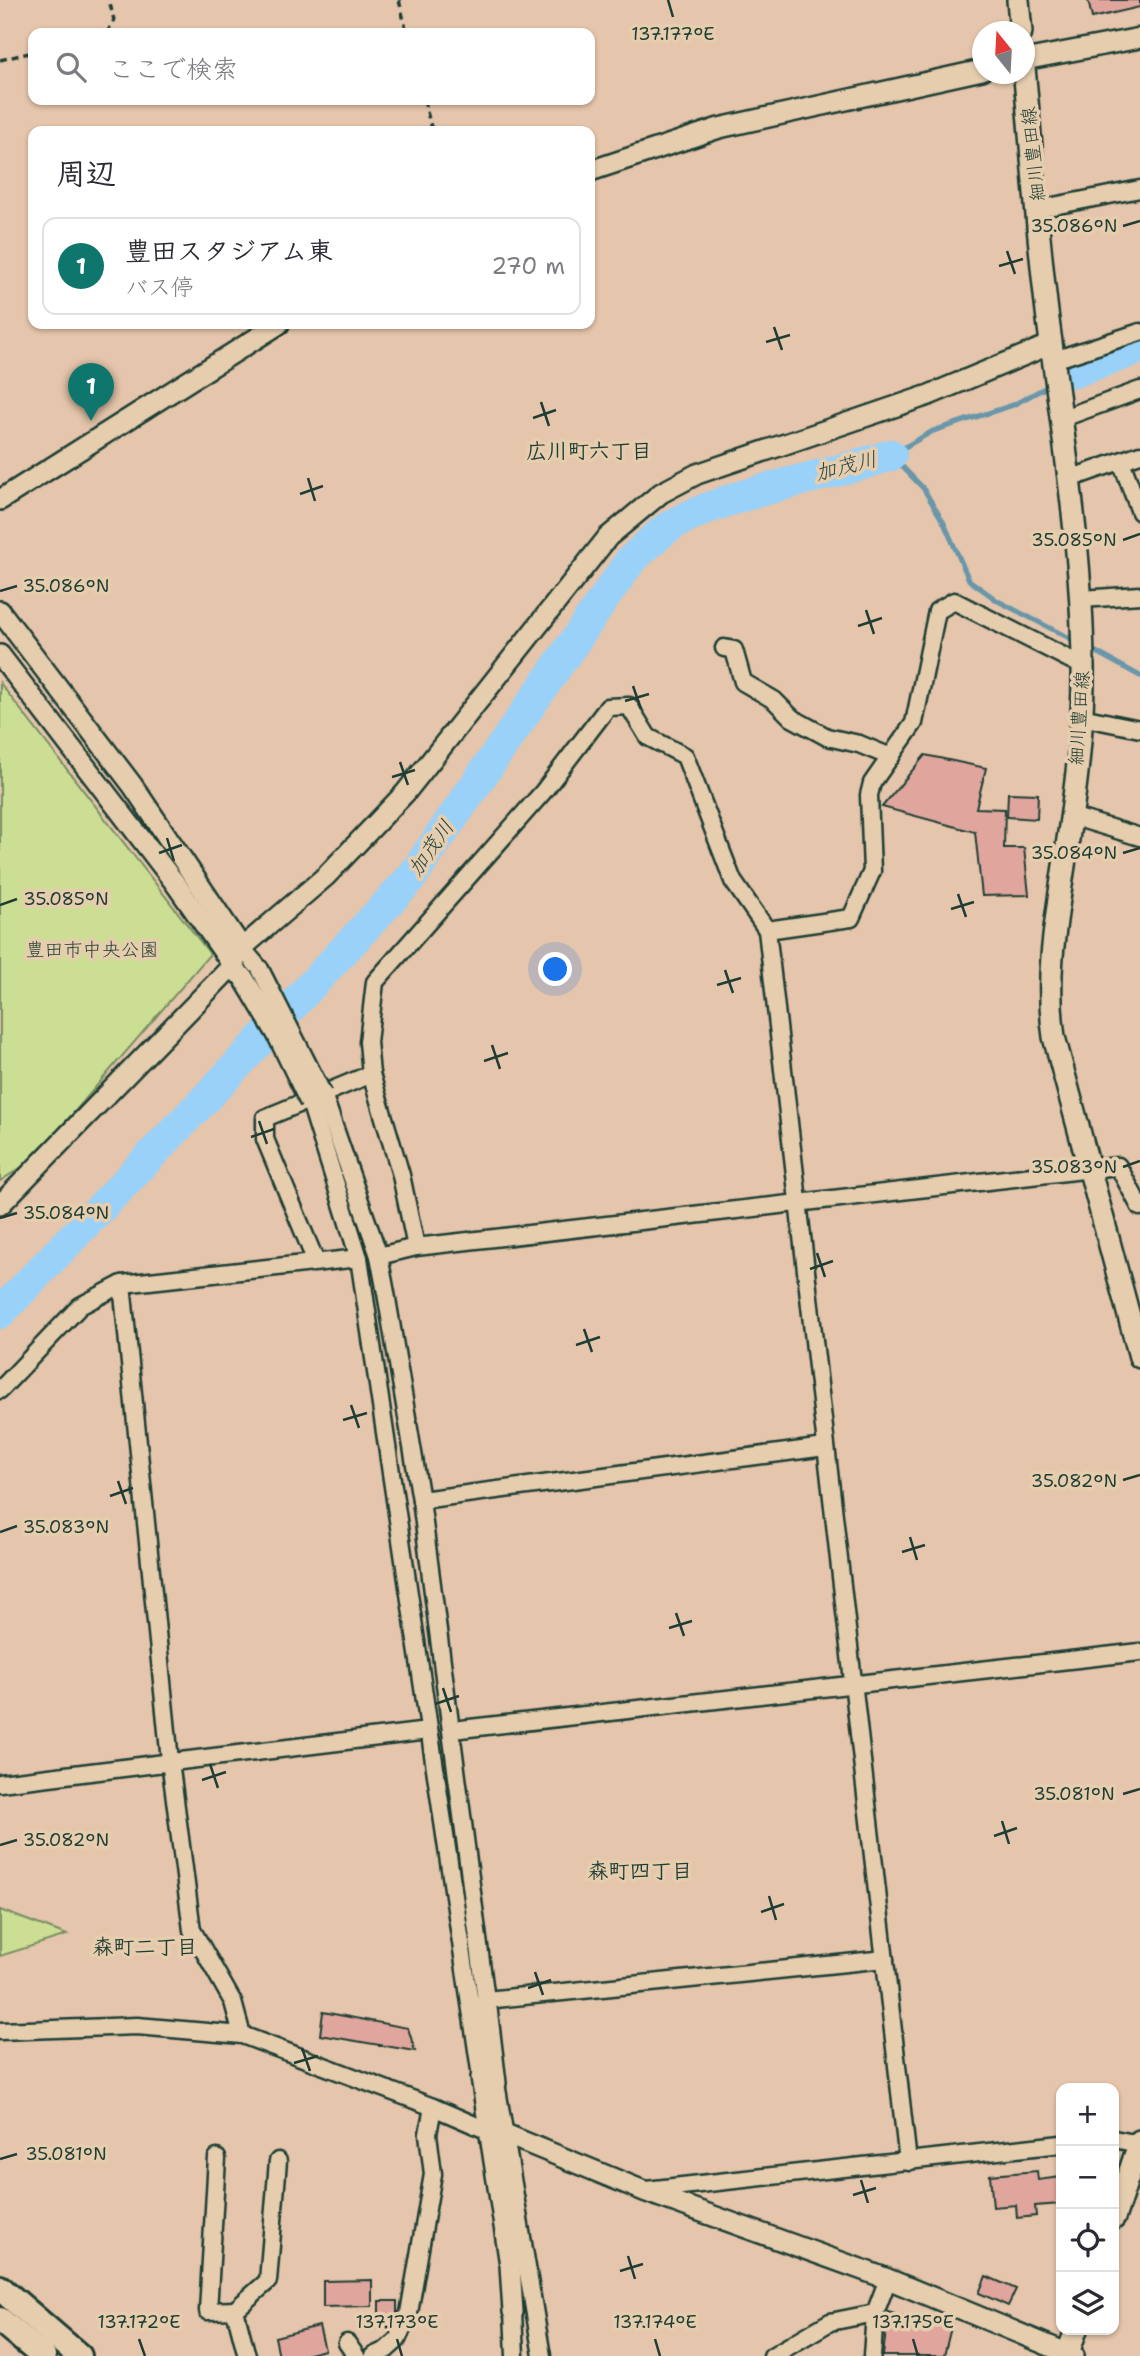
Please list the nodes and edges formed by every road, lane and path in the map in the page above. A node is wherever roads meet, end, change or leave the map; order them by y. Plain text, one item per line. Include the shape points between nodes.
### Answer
1 (109, 0) edge
2 (399, 0) edge
3 (1018, 0) edge
4 (1020, 21) edge
5 (110, 28) edge
6 (406, 28) edge
7 (1140, 38) edge
8 (28, 53) edge
9 (1035, 58) edge
10 (0, 60) edge
11 (972, 72) edge
12 (1026, 84) edge
13 (425, 105) edge
14 (431, 126) edge
15 (595, 169) edge
16 (1140, 189) edge
17 (1038, 209) junction
18 (271, 329) edge
19 (1140, 332) edge
20 (1053, 356) junction
21 (1140, 390) edge
22 (1063, 418) junction
23 (1140, 454) edge
24 (1121, 461) junction
25 (1069, 478) junction
26 (0, 500) edge
27 (1140, 512) edge
28 (1140, 595) edge
29 (1082, 599) junction
30 (0, 611) edge
31 (724, 648) dead end
32 (0, 655) edge
33 (1083, 666) junction
34 (1081, 717) junction
35 (1140, 729) edge
36 (891, 757) junction
37 (1071, 817) junction
38 (1140, 837) edge
39 (766, 930) junction
40 (242, 948) junction
41 (245, 970) junction
42 (371, 1074) junction
43 (316, 1098) junction
44 (1088, 1171) junction
45 (796, 1204) junction
46 (0, 1205) edge
47 (1140, 1207) edge
48 (416, 1247) junction
49 (379, 1256) junction
50 (359, 1258) junction
51 (316, 1262) junction
52 (122, 1284) junction
53 (1140, 1357) edge
54 (0, 1390) edge
55 (825, 1447) junction
56 (421, 1500) junction
57 (1140, 1651) edge
58 (855, 1686) junction
59 (452, 1730) junction
60 (428, 1731) junction
61 (170, 1761) junction
62 (0, 1783) edge
63 (885, 1959) junction
64 (486, 2000) junction
65 (0, 2031) edge
66 (242, 2035) junction
67 (488, 2080) junction
68 (433, 2107) junction
69 (498, 2133) junction
70 (1119, 2140) edge
71 (1139, 2142) edge
72 (1056, 2145) edge
73 (217, 2158) dead end
74 (278, 2161) dead end
75 (908, 2162) junction
76 (644, 2191) junction
77 (1117, 2209) edge
78 (888, 2279) junction
79 (0, 2288) edge
80 (234, 2310) junction
81 (513, 2312) joint
82 (875, 2313) junction
83 (0, 2320) edge
84 (1075, 2335) edge
85 (1070, 2355) edge
86 (43, 2356) edge
87 (79, 2356) edge
88 (247, 2356) edge
89 (373, 2356) edge
90 (515, 2356) edge
91 (542, 2356) edge
92 (772, 2356) edge
93 (872, 2356) edge

1 - 5 path via 114,20
2 - 6 path
3 - 4 main road
7 - 9 street
8 - 10 path
11 - 15 street via 719,128
12 - 17 main road, 細川豊田線
13 - 14 path
16 - 17 street
17 - 20 main road, 細川豊田線
18 - 26 street
19 - 20 street
20 - 22 main road, 細川豊田線
20 - 40 street via 709,469 661,493 608,537 406,792 326,876
21 - 22 street
22 - 25 main road, 細川豊田線
23 - 24 street
24 - 25 street
24 - 27 street
25 - 29 main road, 細川豊田線
28 - 29 street
29 - 33 main road, 細川豊田線
30 - 40 street via 133,786
31 - 36 street via 734,650 743,682 774,700 792,718 827,737
32 - 41 street
33 - 34 main road, 細川豊田線
33 - 36 street via 954,601 937,611 914,723
34 - 35 street
34 - 37 main road, 細川豊田線
36 - 39 street via 872,783 872,871 850,918
37 - 38 street
37 - 44 main road, 細川豊田線 via 1048,1000
39 - 42 street via 733,881 685,756 648,737 629,706 608,708 534,803 375,982 368,1042
39 - 45 street
40 - 41 street
41 - 43 street, bridge
41 - 46 street
42 - 48 street via 401,1175
42 - 51 street via 265,1118 265,1139
43 - 49 street
43 - 50 street
44 - 45 street
44 - 47 street via 1118,1166
44 - 53 main road, 細川豊田線
45 - 48 street
45 - 55 street
48 - 49 street
49 - 56 street
50 - 51 street
50 - 60 street
51 - 52 street
52 - 54 street via 80,1307
52 - 61 street
55 - 56 street
55 - 58 street
56 - 59 street
57 - 58 street
58 - 59 street
58 - 63 street
59 - 64 street
60 - 61 street
60 - 67 street
61 - 62 street
61 - 66 street via 192,1930 233,2002
63 - 64 street
63 - 75 street
64 - 67 street
65 - 66 street via 137,2026
66 - 68 street
67 - 69 street
68 - 69 street
68 - 89 street via 428,2134 433,2174 408,2313 397,2340
69 - 76 street
69 - 81 street
69 - 91 street
70 - 71 street
71 - 77 main road
72 - 75 street
73 - 80 street via 208,2311
74 - 80 street via 268,2281
75 - 76 street
76 - 78 street
78 - 82 street
78 - 85 street
79 - 87 highway
80 - 88 street
81 - 90 street
82 - 92 street via 830,2322
82 - 93 street
83 - 86 highway
84 - 85 main road

